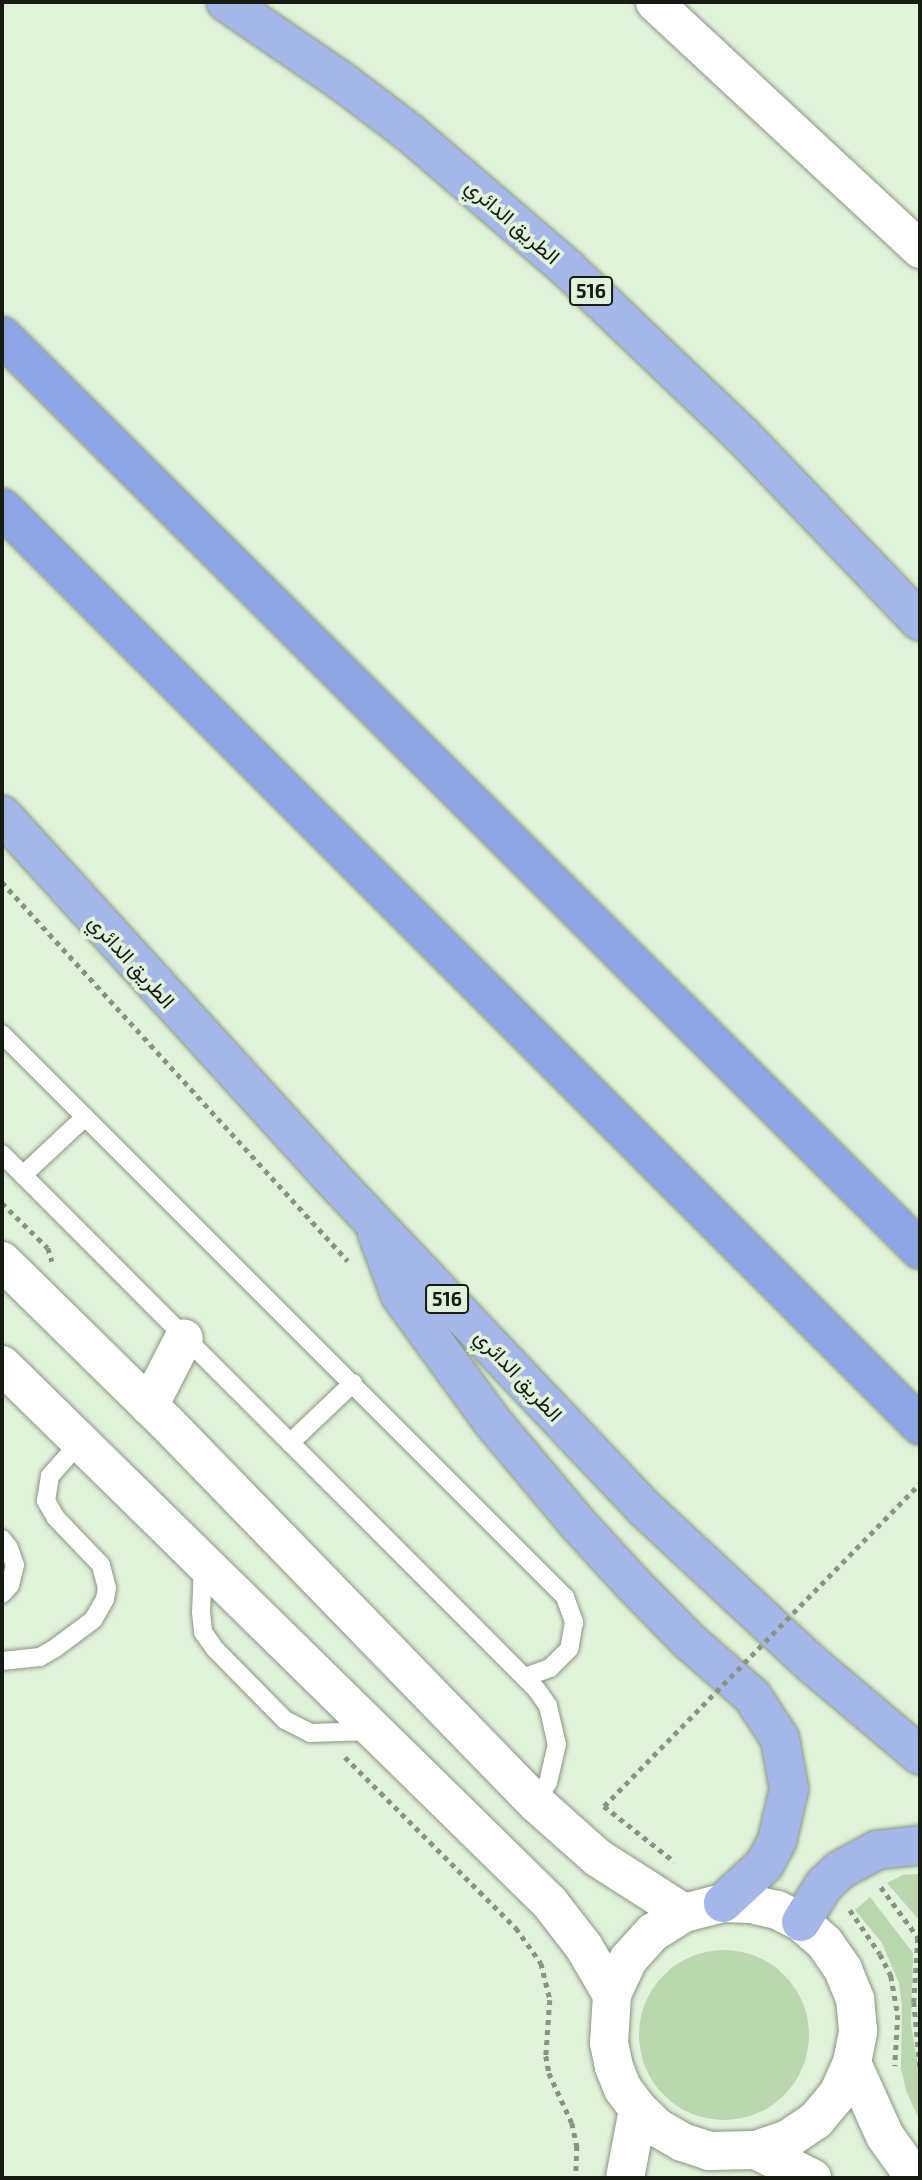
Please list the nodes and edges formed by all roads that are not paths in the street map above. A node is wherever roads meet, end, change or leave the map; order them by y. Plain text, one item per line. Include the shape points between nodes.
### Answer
1 (226, 2) edge
2 (654, 2) edge
3 (920, 249) edge
4 (2, 337) edge
5 (2, 508) edge
6 (920, 621) edge
7 (2, 815) edge
8 (2, 1034) edge
9 (85, 1116) junction
10 (2, 1154) edge
11 (23, 1175) junction
12 (373, 1221) junction
13 (920, 1250) edge
14 (2, 1261) edge
15 (184, 1338) junction
16 (2, 1365) edge
17 (353, 1383) junction
18 (149, 1406) junction
19 (920, 1425) edge
20 (81, 1441) junction
21 (290, 1443) junction
22 (2, 1539) edge
23 (204, 1560) junction
24 (2, 1594) edge
25 (2, 1661) edge
26 (525, 1677) junction
27 (376, 1731) junction
28 (920, 1755) edge
29 (536, 1803) junction
30 (920, 1845) edge
31 (723, 1903) junction
32 (684, 1913) junction
33 (801, 1922) junction
34 (612, 1995) junction
35 (852, 2063) junction
36 (638, 2109) junction
37 (736, 2160) edge
38 (625, 2178) edge
39 (812, 2178) edge
40 (915, 2178) edge

1 - 6 highway, الطريق الدائري / 516 via 410,134 568,269 743,436
2 - 3 street
4 - 13 highway
5 - 19 highway
7 - 12 highway, الطريق الدائري / 516
8 - 9 lane
9 - 11 lane
9 - 17 lane
10 - 11 lane
11 - 15 lane
12 - 28 highway, الطريق الدائري / 516 via 656,1518 813,1665
12 - 31 highway via 400,1295 491,1420 633,1584 752,1696 780,1739 789,1789 777,1841 764,1865
14 - 18 street
15 - 18 street
15 - 21 lane
16 - 20 street
17 - 21 lane
17 - 26 lane via 565,1597 574,1622 569,1648 550,1668
18 - 29 street
20 - 23 street
20 - 25 lane via 50,1476 46,1501 101,1565 106,1576 105,1600 93,1620 54,1649 40,1657
21 - 26 lane
22 - 24 lane via 15,1565 10,1585
23 - 27 street
23 - 27 lane via 203,1632 285,1720 310,1733
26 - 29 lane via 548,1706 557,1744 548,1782
27 - 34 street via 550,1903 584,1947
29 - 32 street via 598,1858
30 - 33 highway via 877,1850 840,1870
31 - 32 street
31 - 33 street via 777,1910
32 - 34 street via 653,1932 628,1960
33 - 35 street via 825,1943 851,1989 858,2031
34 - 36 street via 609,2043 614,2067
35 - 37 street via 838,2094 816,2120 788,2139
35 - 40 street via 884,2136
36 - 37 street via 682,2142
36 - 38 street
37 - 39 street

